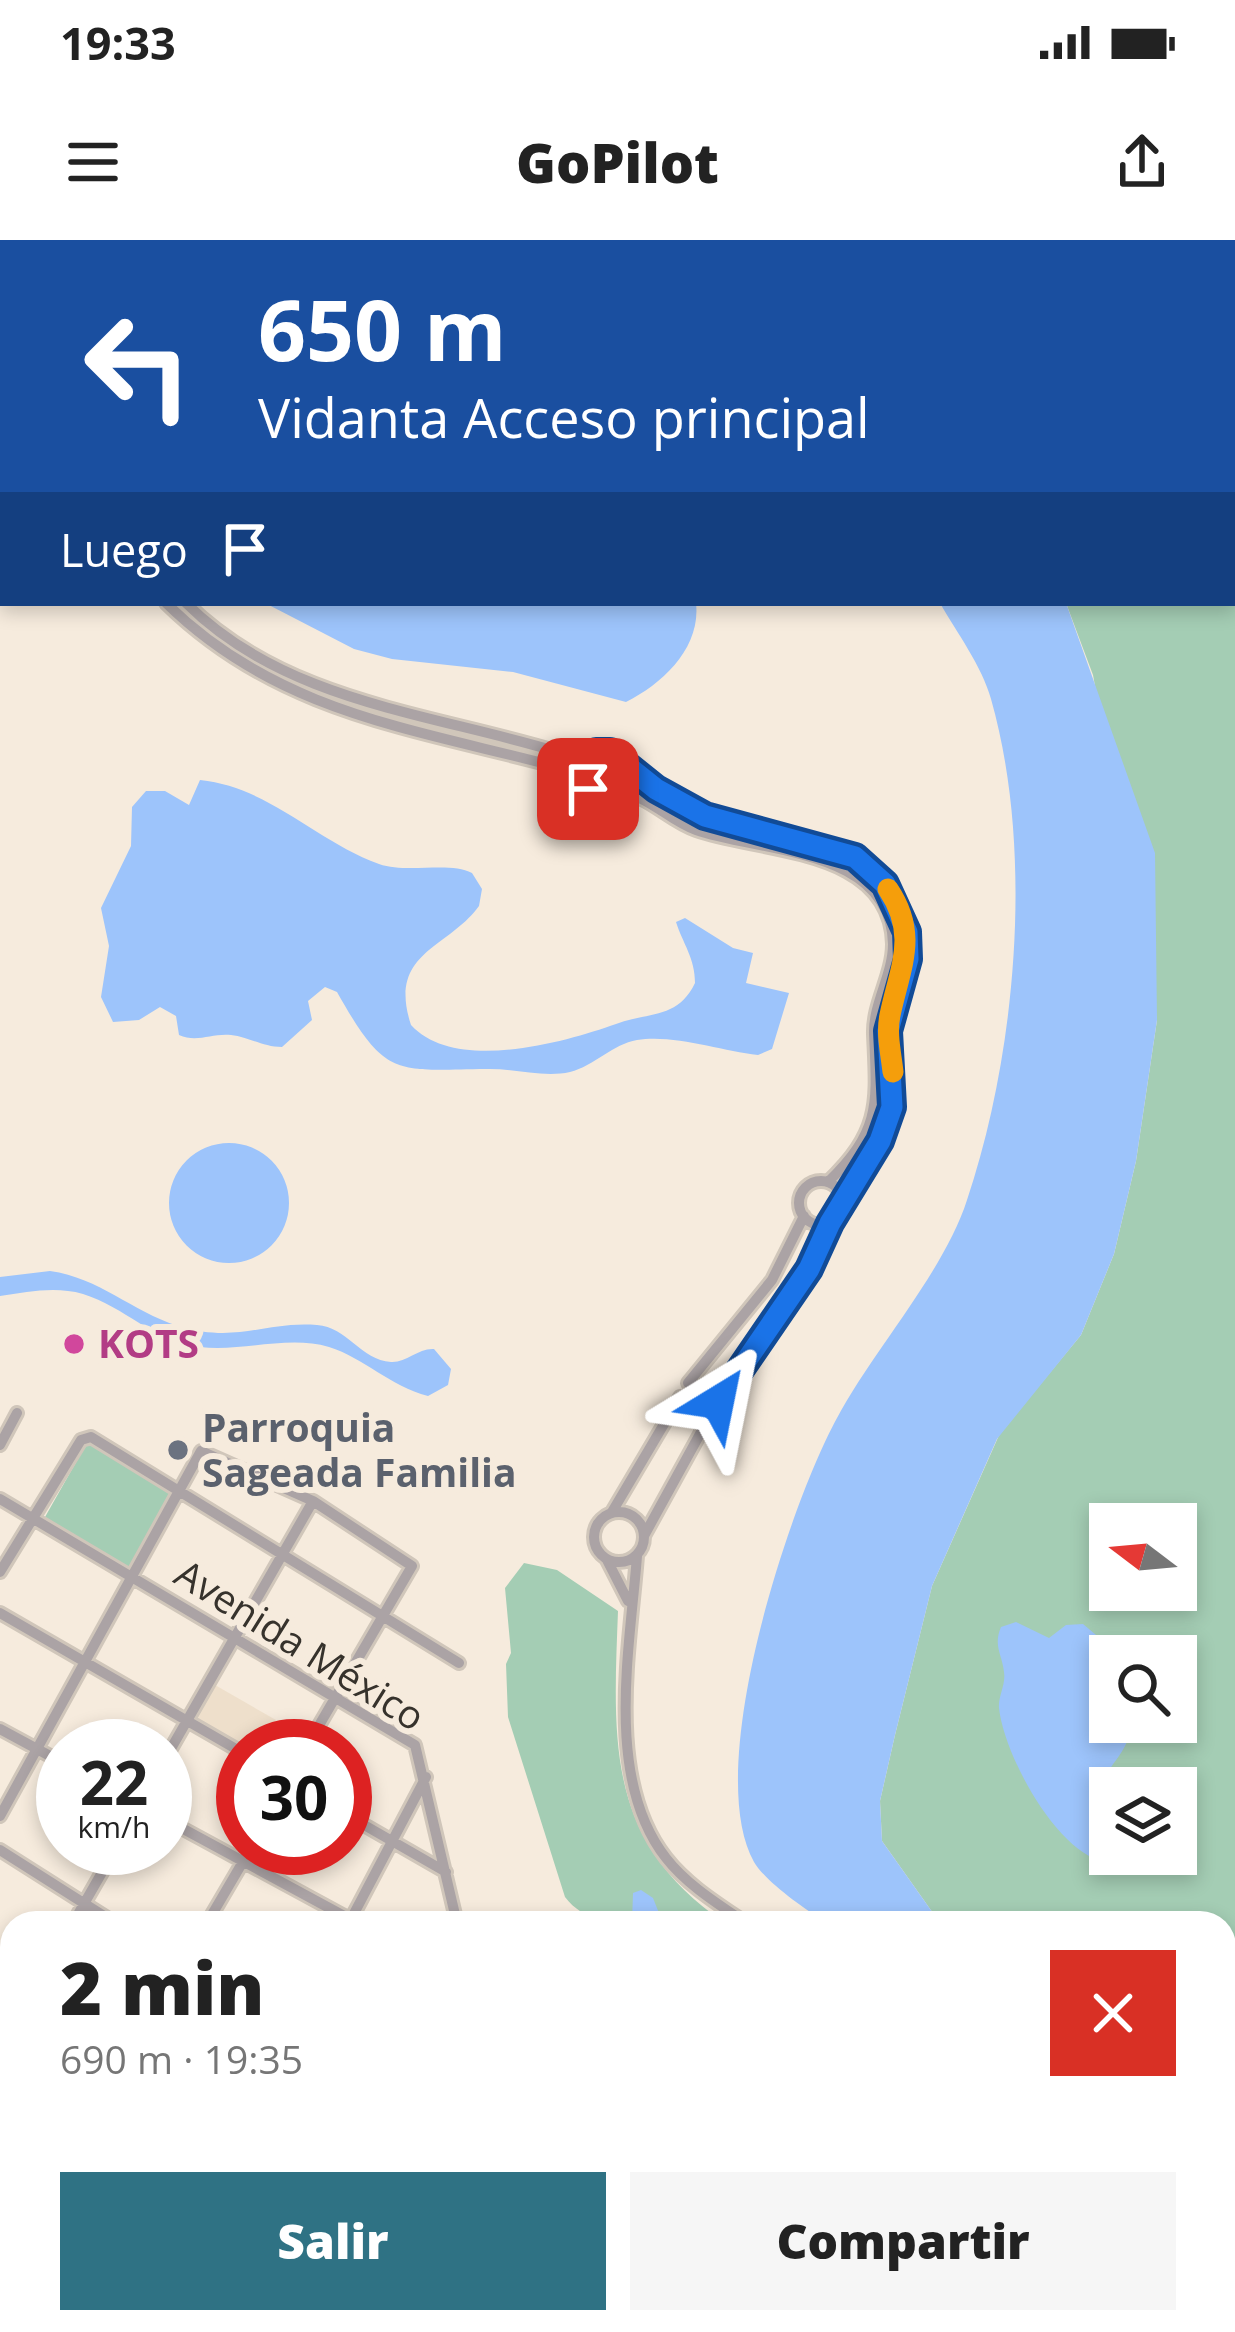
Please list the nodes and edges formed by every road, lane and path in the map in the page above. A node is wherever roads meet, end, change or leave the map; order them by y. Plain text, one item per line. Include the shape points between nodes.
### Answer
1 (169, 606) edge
2 (189, 606) edge
3 (589, 755) junction
4 (625, 768) junction
5 (582, 781) junction
6 (614, 792) junction
7 (828, 1182) junction
8 (843, 1202) junction
9 (804, 1216) junction
10 (830, 1223) junction
11 (688, 1383) dead end
12 (680, 1396) dead end
13 (718, 1402) dead end
14 (17, 1413) dead end
15 (711, 1414) dead end
16 (0, 1445) edge
17 (178, 1488) junction
18 (0, 1499) edge
19 (313, 1501) junction
20 (611, 1513) junction
21 (34, 1516) junction
22 (645, 1534) junction
23 (284, 1551) junction
24 (637, 1556) junction
25 (607, 1560) junction
26 (0, 1572) edge
27 (132, 1576) junction
28 (629, 1604) junction
29 (0, 1613) edge
30 (384, 1616) junction
31 (233, 1637) junction
32 (84, 1662) junction
33 (459, 1664) dead end
34 (335, 1696) junction
35 (53, 1719) edge
36 (184, 1719) edge
37 (187, 1719) edge
38 (322, 1719) edge
39 (0, 1729) edge
40 (36, 1748) edge
41 (36, 1751) edge
42 (426, 1777) junction
43 (0, 1816) edge
44 (372, 1830) edge
45 (393, 1843) junction
46 (0, 1850) edge
47 (446, 1872) junction
48 (101, 1875) edge
49 (236, 1875) edge
50 (267, 1875) edge
51 (84, 1904) junction
52 (80, 1911) edge
53 (95, 1911) edge
54 (215, 1911) edge
55 (333, 1911) edge
56 (359, 1911) edge
57 (454, 1911) edge
58 (731, 1911) edge

1 - 5 street via 214,647 286,691 554,766
2 - 3 street via 260,659 321,689
3 - 4 street via 610,752
3 - 5 street
4 - 6 street
4 - 8 street via 705,816 855,857 898,904 908,946 888,1031 892,1107 867,1170
5 - 6 street via 594,793
6 - 7 street via 641,798 692,829 836,865 884,911 892,944 874,1021 879,1095 868,1134
7 - 8 street
7 - 9 street via 803,1190
8 - 10 street
9 - 10 street
9 - 11 street via 772,1280
10 - 13 street via 801,1282
12 - 20 street
14 - 16 street
15 - 22 street
17 - 19 street via 201,1451
17 - 21 street via 86,1437
17 - 23 street
17 - 27 street
18 - 21 street, Avenida México
19 - 23 street
19 - 30 street via 412,1566
20 - 22 street via 633,1516
20 - 25 street via 595,1531
21 - 26 street
21 - 27 street, Avenida México
22 - 24 street
23 - 30 street
23 - 31 street
24 - 25 street
24 - 28 street
25 - 28 street
27 - 31 street, Avenida México
27 - 32 street
28 - 58 street via 625,1690 643,1816 668,1862
29 - 32 street
30 - 33 street
30 - 34 street
31 - 34 street, Avenida México
31 - 37 street
32 - 35 street
32 - 36 street
34 - 38 street
34 - 42 street, Avenida México via 415,1745
39 - 40 street
41 - 43 street
42 - 45 street
42 - 47 street, Avenida México
44 - 45 street
45 - 47 street
45 - 56 street
46 - 51 street
47 - 57 street, Avenida México
48 - 51 street
49 - 54 street
50 - 55 street
51 - 52 street
51 - 53 street

